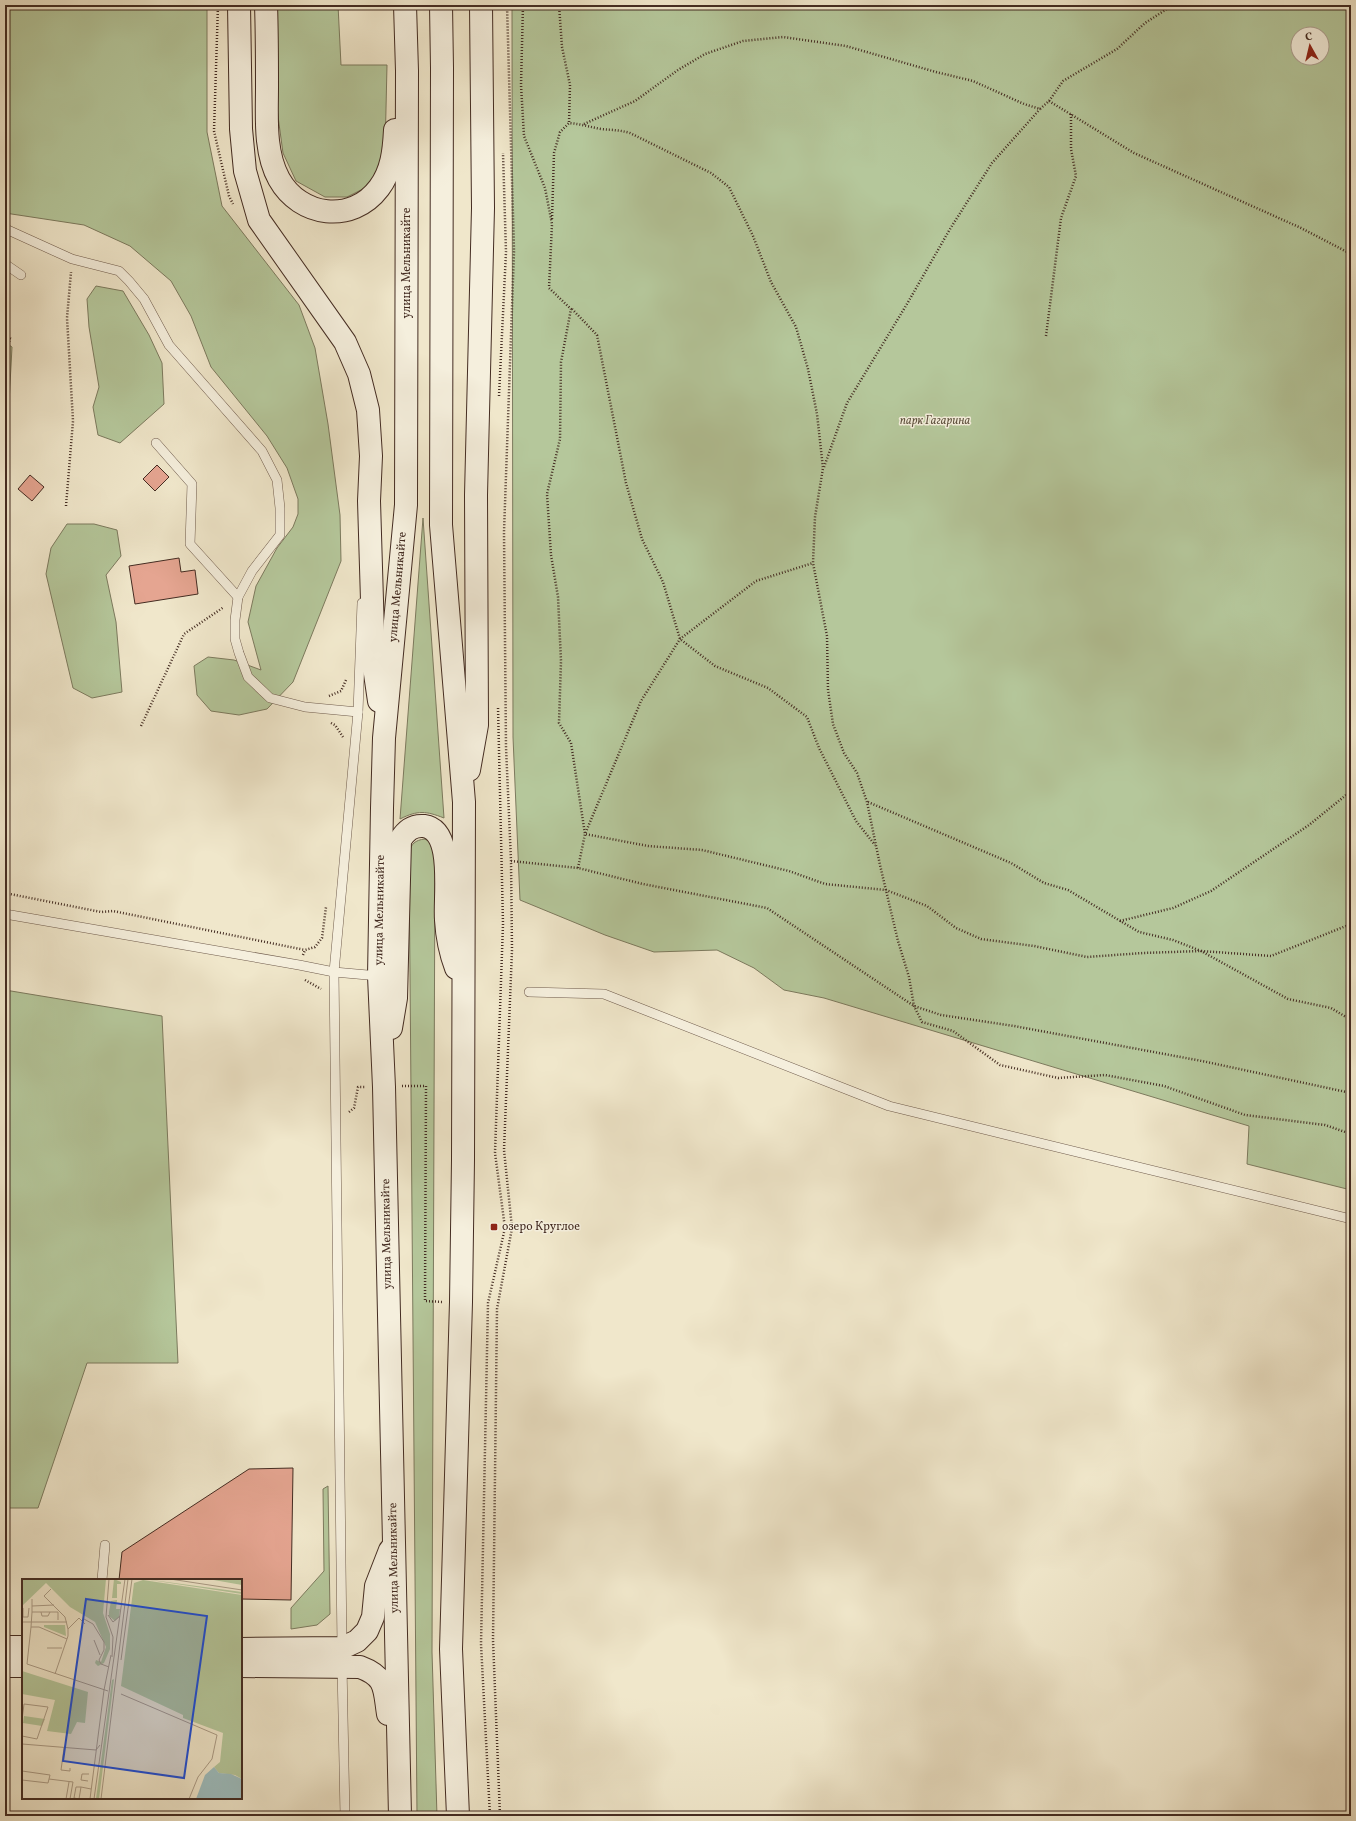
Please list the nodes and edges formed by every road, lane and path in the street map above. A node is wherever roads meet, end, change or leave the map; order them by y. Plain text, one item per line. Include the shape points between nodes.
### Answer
1 (218, 5) edge
2 (239, 5) edge
3 (266, 5) edge
4 (405, 5) edge
5 (440, 5) edge
6 (481, 5) edge
7 (507, 5) edge
8 (523, 5) edge
9 (559, 5) edge
10 (1173, 5) edge
11 (407, 71) junction
12 (1049, 100) junction
13 (1040, 109) junction
14 (1071, 114) junction
15 (569, 123) junction
16 (584, 124) junction
17 (503, 150) dead end
18 (236, 209) dead end
19 (552, 224) junction
20 (8, 230) dead end
21 (1351, 254) edge
22 (72, 259) junction
23 (5, 264) edge
24 (21, 276) dead end
25 (571, 309) junction
26 (5, 334) edge
27 (1046, 336) dead end
28 (5, 346) edge
29 (499, 404) dead end
30 (156, 443) dead end
31 (823, 468) junction
32 (369, 501) junction
33 (66, 506) dead end
34 (813, 563) junction
35 (238, 597) junction
36 (680, 639) junction
37 (348, 675) dead end
38 (498, 704) dead end
39 (324, 708) junction
40 (358, 712) junction
41 (141, 726) dead end
42 (384, 738) junction
43 (343, 745) dead end
44 (1351, 791) edge
45 (464, 802) junction
46 (867, 802) junction
47 (585, 834) junction
48 (876, 847) junction
49 (511, 860) junction
50 (578, 868) junction
51 (886, 890) junction
52 (5, 893) edge
53 (326, 900) dead end
54 (5, 914) edge
55 (1120, 921) junction
56 (1351, 925) edge
57 (305, 950) junction
58 (1201, 951) junction
59 (300, 965) junction
60 (334, 972) junction
61 (379, 976) junction
62 (464, 990) junction
63 (324, 991) dead end
64 (529, 992) dead end
65 (914, 1006) junction
66 (1351, 1020) edge
67 (384, 1076) junction
68 (1351, 1093) edge
69 (344, 1115) dead end
70 (1351, 1134) edge
71 (1351, 1219) edge
72 (461, 1302) junction
73 (488, 1303) junction
74 (394, 1542) junction
75 (105, 1545) dead end
76 (102, 1579) edge
77 (5, 1647) edge
78 (22, 1647) edge
79 (242, 1649) edge
80 (342, 1657) junction
81 (5, 1666) edge
82 (22, 1666) edge
83 (242, 1666) edge
84 (400, 1746) junction
85 (345, 1816) edge
86 (400, 1816) edge
87 (458, 1816) edge
88 (490, 1816) edge
89 (500, 1816) edge

1 - 18 path via 214,131 229,196
2 - 32 main road via 241,129 245,171 259,220 346,342 359,374 368,410
3 - 11 main road via 267,134 271,156 282,184 291,196 306,205 333,212 352,209 367,200 379,188 389,171 394,150 396,108
4 - 11 main road, улица Мельникайте
5 - 45 main road via 441,525
6 - 45 main road via 483,208 476,495 477,725
7 - 49 path via 514,251 504,532 506,747
8 - 19 path via 521,85 524,136 545,188
9 - 15 path via 562,47 570,85
10 - 12 path via 1145,23 1117,49 1063,81
11 - 42 main road, улица Мельникайте via 406,505
12 - 13 path
12 - 14 path
13 - 16 path via 973,80 846,46 782,37 742,41 706,54 678,70 635,101
13 - 31 path via 992,163 950,229 847,403
14 - 21 path via 1134,153 1301,228
14 - 27 path via 1071,149 1076,176 1061,218
15 - 16 path
15 - 19 path via 560,132 554,153
16 - 31 path via 630,133 711,173 729,187 753,236 771,282 796,326 817,414
17 - 29 path via 506,252
19 - 25 path via 549,288
20 - 22 lane
22 - 33 path via 67,318 73,421
22 - 35 lane via 119,271 129,281 144,299 169,345 262,451 277,480 280,535 252,572
23 - 24 lane
25 - 36 path via 597,335 626,483 642,540 663,582
25 - 47 path via 561,362 560,439 548,494 551,555 558,597 561,661 559,723 571,744
26 - 28 path via 11,339
30 - 35 lane via 192,484 190,544
31 - 34 path via 815,516
32 - 40 lane
32 - 42 main road via 374,666
34 - 36 path via 756,581
34 - 46 path via 827,636 828,690 833,724 844,753 857,773
35 - 39 lane via 235,639 248,677 270,698 305,707
35 - 41 path via 184,634
36 - 47 path via 642,701
36 - 48 path via 715,666 768,688 807,717 819,748 856,821
37 - 39 path via 341,691 326,698
38 - 73 path via 502,924 495,1153 505,1228
39 - 40 lane
39 - 43 path via 323,719 335,724 344,737
40 - 60 lane
42 - 61 main road, улица Мельникайте
44 - 55 path via 1309,825 1211,891 1174,908
45 - 62 main road
46 - 48 path
46 - 55 path via 1011,863 1044,883 1068,890
47 - 50 path
47 - 51 path via 648,846 702,850 789,871 825,884
48 - 51 path
49 - 50 path
49 - 89 path via 512,950 504,1150 512,1228 497,1309 493,1640
50 - 65 path via 643,884 766,908
51 - 58 path via 926,906 956,928 981,939 1087,957 1143,952
51 - 65 path
52 - 57 path via 101,912 113,911
53 - 57 path via 322,938 315,947
54 - 59 lane
55 - 58 path via 1139,932 1173,940
56 - 58 path via 1271,956
57 - 59 path
58 - 66 path via 1288,999 1331,1008
59 - 60 lane
59 - 63 path via 297,976
60 - 61 lane
60 - 80 lane
61 - 67 main road, улица Мельникайте
62 - 67 main road via 450,951 446,919 445,856 441,839 437,832 429,827 413,827 400,840 396,998
62 - 72 main road
64 - 71 lane via 604,994 889,1106
65 - 68 path via 940,1015 1202,1061
65 - 70 path via 922,1022 953,1031 1000,1065 1058,1078 1106,1075 1164,1086 1245,1115 1325,1124
67 - 69 path via 358,1087 354,1108
67 - 72 path via 426,1086 425,1301
67 - 74 main road, улица Мельникайте
72 - 73 path
72 - 87 main road via 451,1649
73 - 88 path via 481,1644
74 - 80 main road via 376,1586 373,1617 367,1631
74 - 84 main road, улица Мельникайте
75 - 76 lane
77 - 78 main road
79 - 80 main road
80 - 83 main road
80 - 84 main road via 373,1672 381,1680 389,1717
80 - 85 lane
81 - 82 main road
84 - 86 main road, улица Мельникайте

